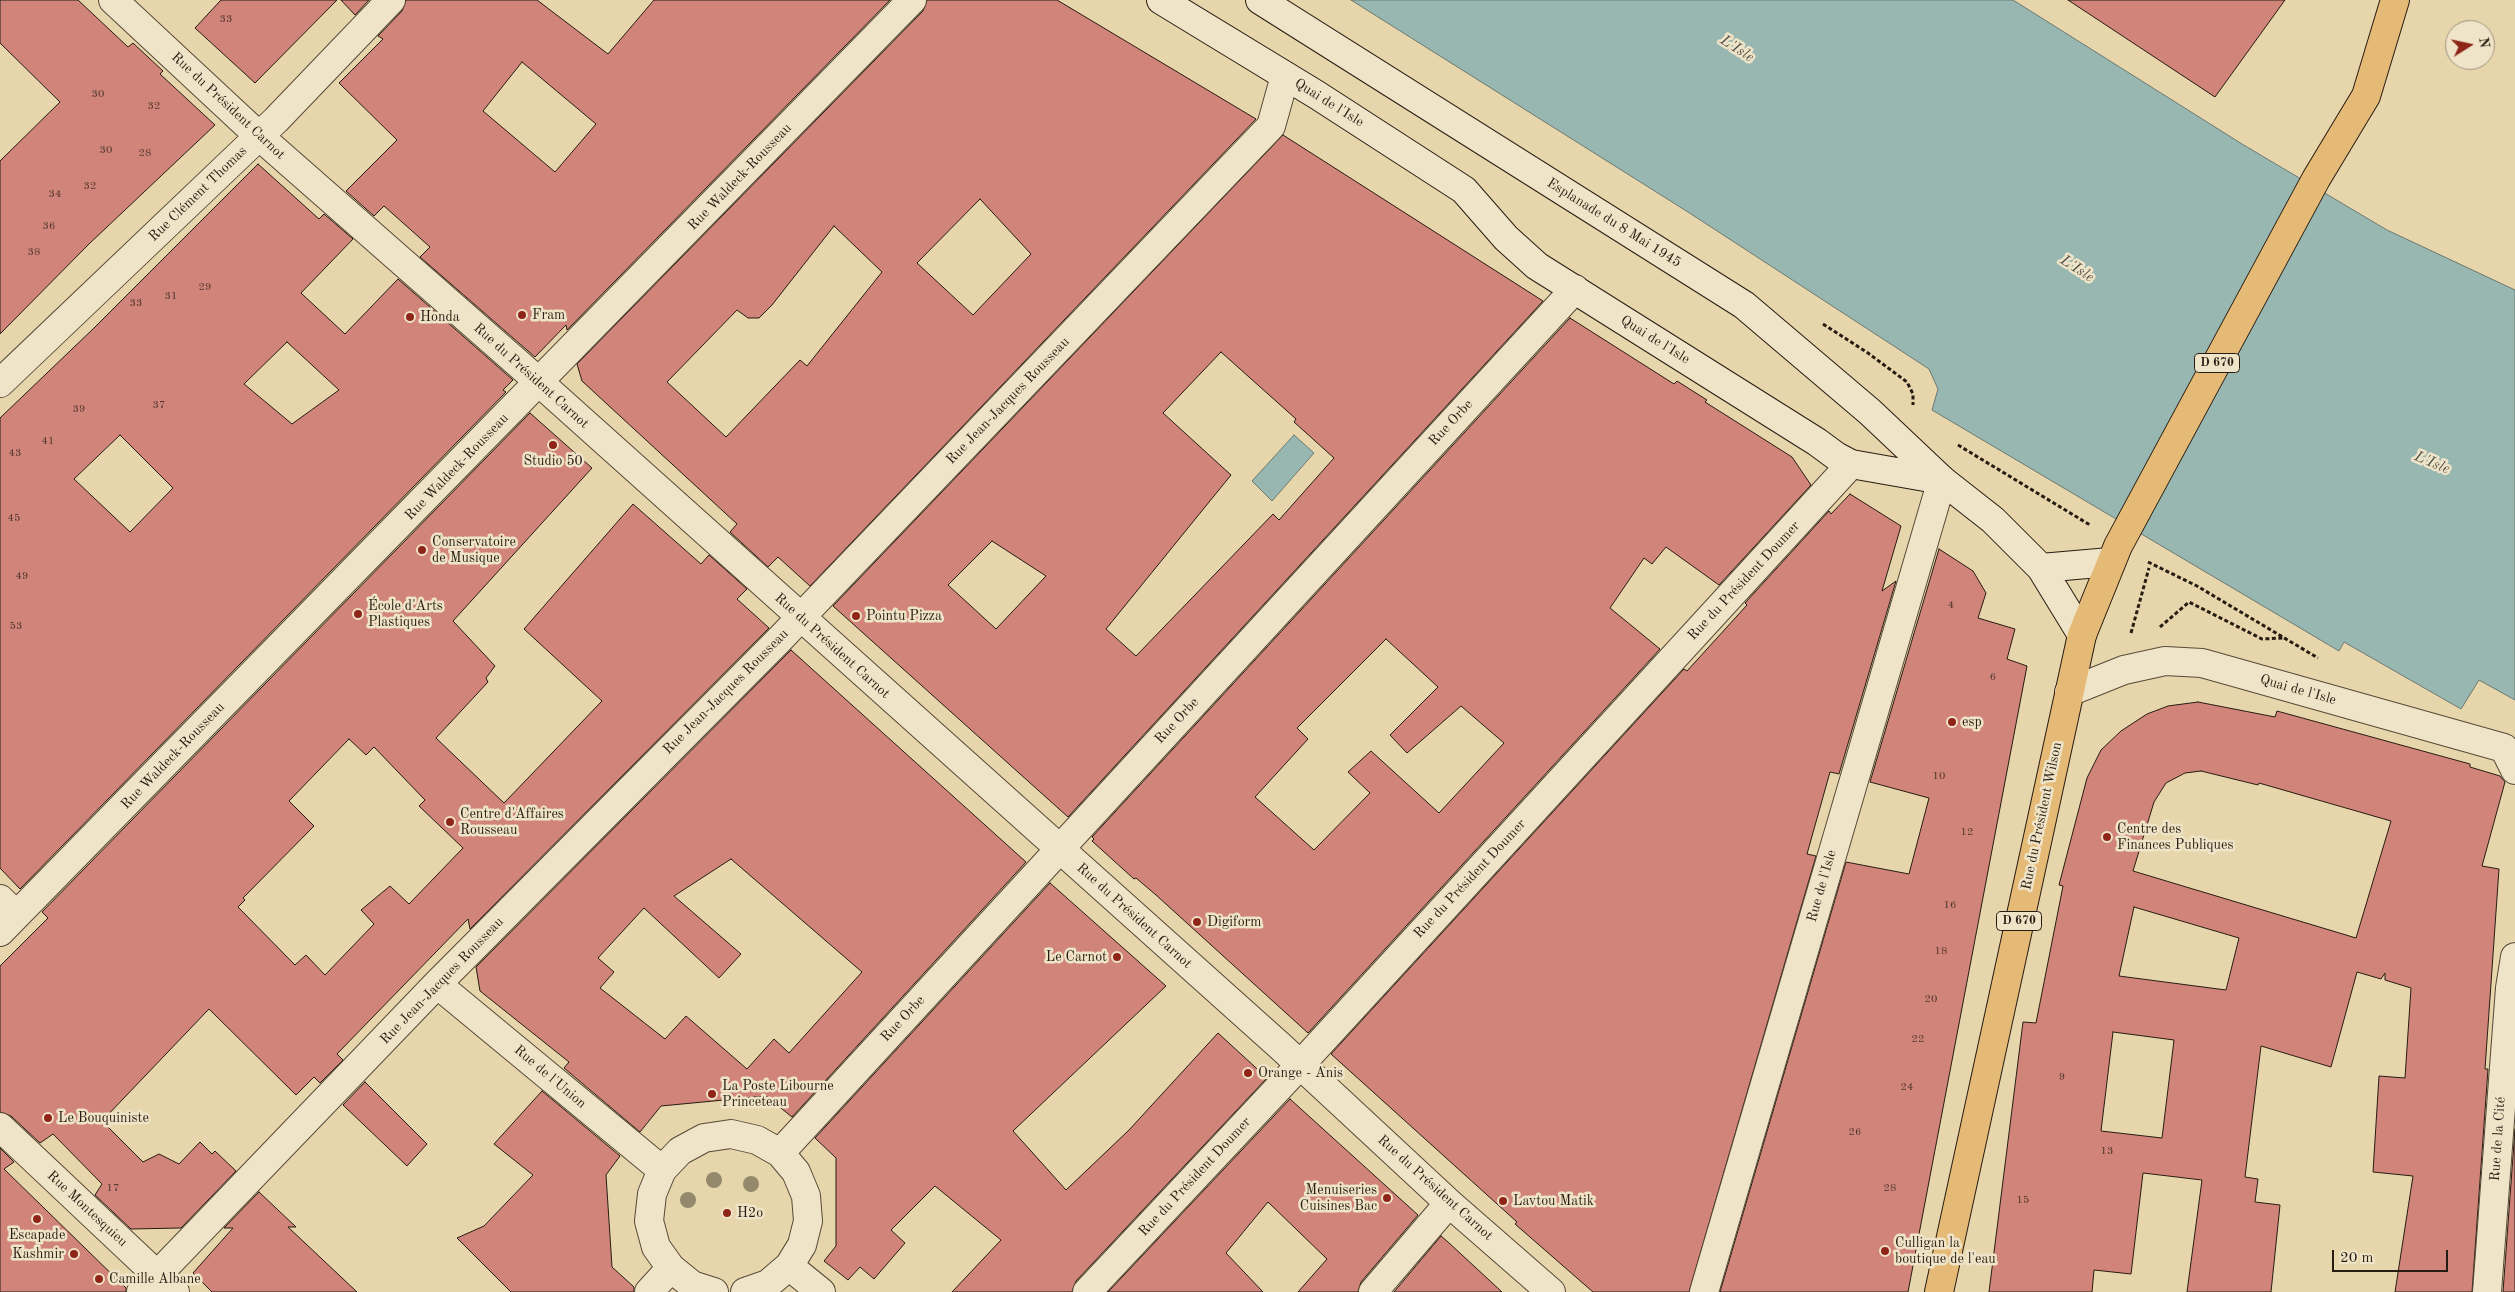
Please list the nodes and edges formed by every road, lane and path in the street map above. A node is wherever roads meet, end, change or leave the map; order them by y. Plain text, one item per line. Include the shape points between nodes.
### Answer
1 (113, 0) edge
2 (391, 0) edge
3 (912, 0) edge
4 (1161, 0) edge
5 (1260, 0) edge
6 (2395, 0) edge
7 (1285, 76) junction
8 (259, 136) junction
9 (1575, 289) junction
10 (539, 382) junction
11 (0, 383) edge
12 (1851, 464) junction
13 (1942, 480) junction
14 (2114, 554) junction
15 (2041, 568) junction
16 (800, 617) junction
17 (2137, 633) dead end
18 (2153, 633) dead end
19 (2082, 635) junction
20 (2069, 692) junction
21 (2515, 770) edge
22 (1060, 849) junction
23 (5, 915) edge
24 (2515, 957) edge
25 (437, 984) junction
26 (1301, 1064) junction
27 (0, 1127) edge
28 (1969, 1149) junction
29 (780, 1154) junction
30 (662, 1170) junction
31 (1449, 1203) junction
32 (789, 1266) junction
33 (671, 1268) junction
34 (158, 1286) edge
35 (649, 1292) edge
36 (714, 1292) edge
37 (745, 1292) edge
38 (821, 1292) edge
39 (1086, 1292) edge
40 (1373, 1292) edge
41 (1551, 1292) edge
42 (1704, 1292) edge
43 (1939, 1292) edge
44 (1956, 1292) edge
45 (2487, 1292) edge

1 - 8 street, Rue du Président Carnot
2 - 8 street, Rue Clément Thomas
3 - 10 street, Rue Waldeck-Rousseau
4 - 7 street, Quai de l'Isle
5 - 13 street, Esplanade du 8 Mai 1945 via 1744,305 1870,412
6 - 14 main road, D 670 via 2366,96 2316,179
7 - 9 street, Quai de l'Isle via 1464,190 1523,255
7 - 16 street, Rue Jean-Jacques Rousseau via 1270,126
8 - 10 street, Rue du Président Carnot
8 - 11 street, Rue Clément Thomas
9 - 12 street, Quai de l'Isle
9 - 22 street, Rue Orbe
10 - 16 street, Rue du Président Carnot
10 - 23 street, Rue Waldeck-Rousseau
12 - 13 street, Quai de l'Isle
12 - 26 street, Rue du Président Doumer
13 - 15 street, Quai de l'Isle via 1993,520
13 - 42 street, Rue de l'Isle
14 - 15 street
14 - 19 main road, Rue du Président Wilson / D 670
15 - 19 street, Quai de l'Isle
16 - 22 street, Rue du Président Carnot
16 - 25 street, Rue Jean-Jacques Rousseau
17 - 18 path via 2130,633 2150,563 2197,586 2283,638 2262,638 2189,602
19 - 20 main road, Rue du Président Wilson / D 670
20 - 21 street, Quai de l'Isle via 2124,670 2157,662 2202,663 2504,748
20 - 28 main road, Rue du Président Wilson / D 670
22 - 26 street, Rue du Président Carnot
22 - 29 street, Rue Orbe
24 - 45 street, Rue de la Cité
25 - 30 street, Rue de l'Union
25 - 34 street, Rue Jean-Jacques Rousseau
26 - 31 street, Rue du Président Carnot
26 - 39 street, Rue du Président Doumer
27 - 34 street, Rue Montesquieu
28 - 43 main road, Rue du Président Wilson / D 670
28 - 44 main road, Rue du Président Wilson / D 670
29 - 30 street via 757,1140 730,1134 704,1138 680,1150
29 - 32 street via 796,1172 806,1196 808,1220 802,1245
30 - 33 street via 652,1194 649,1221 656,1247
31 - 40 street
31 - 41 street, Rue du Président Carnot
32 - 37 street via 768,1284
32 - 38 street
33 - 35 street
33 - 36 street via 692,1285

